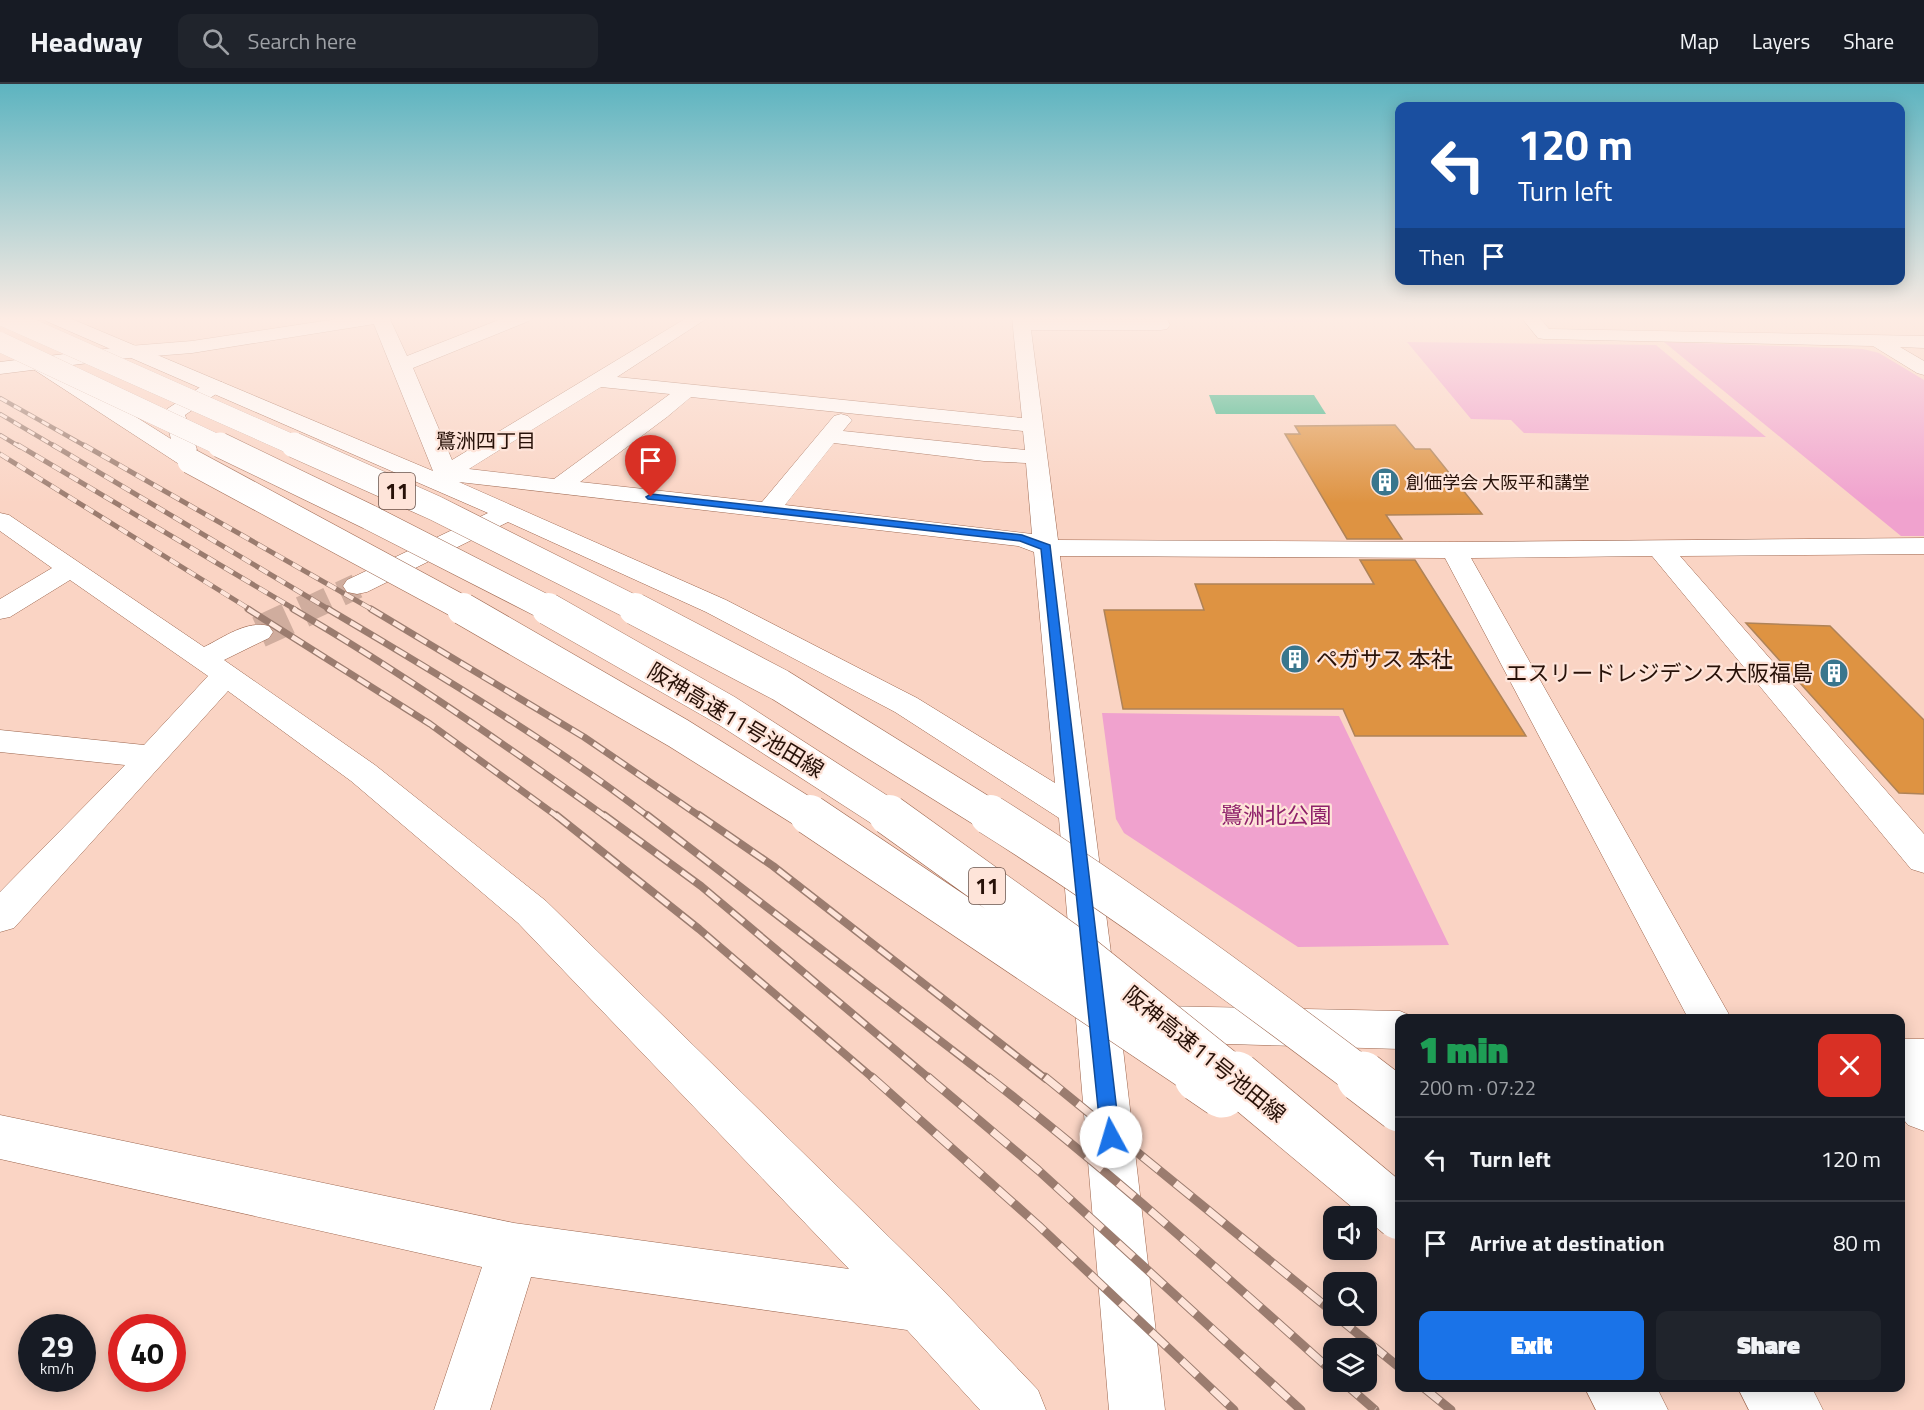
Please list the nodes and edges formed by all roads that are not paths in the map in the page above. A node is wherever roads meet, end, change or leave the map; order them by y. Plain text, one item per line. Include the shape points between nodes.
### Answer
1 (62, 379) edge
2 (78, 379) edge
3 (144, 379) edge
4 (197, 379) edge
5 (407, 379) edge
6 (601, 379) edge
7 (1025, 379) edge
8 (598, 381) junction
9 (215, 386) junction
10 (687, 390) junction
11 (852, 407) junction
12 (1033, 426) junction
13 (828, 436) junction
14 (1036, 457) junction
15 (190, 461) junction
16 (440, 477) junction
17 (558, 487) junction
18 (768, 510) junction
19 (508, 513) junction
20 (0, 520) edge
21 (1924, 546) edge
22 (1658, 547) junction
23 (1046, 548) junction
24 (1454, 549) junction
25 (69, 569) junction
26 (357, 585) tunnel mouth
27 (0, 611) edge
28 (259, 632) tunnel mouth
29 (214, 667) junction
30 (0, 741) edge
31 (152, 758) junction
32 (1076, 812) junction
33 (1924, 859) edge
34 (0, 917) edge
35 (1708, 1014) edge
36 (1099, 1023) junction
37 (1387, 1029) edge
38 (1924, 1058) edge
39 (1905, 1059) edge
40 (1905, 1085) edge
41 (1395, 1102) edge
42 (1924, 1110) edge
43 (0, 1137) edge
44 (1393, 1208) edge
45 (514, 1250) junction
46 (920, 1305) junction
47 (1618, 1392) edge
48 (1771, 1392) edge
49 (462, 1410) edge
50 (1018, 1410) edge
51 (1137, 1410) edge
52 (1640, 1410) edge
53 (1795, 1410) edge

1 - 15 main road, 11
2 - 44 main road, 阪神高速11号池田線 / 11, bridge via 394,528 726,710 909,828 1117,981
3 - 41 main road, 阪神高速11号池田線 / 11, bridge via 435,508 780,685 1031,841 1220,971
4 - 9 main road
5 - 16 main road
6 - 8 main road
7 - 12 main road
8 - 10 main road
8 - 16 main road
9 - 15 main road via 174,413
9 - 16 main road
10 - 11 main road
10 - 17 main road
11 - 12 main road
11 - 13 main road
12 - 14 main road
13 - 14 main road
13 - 18 main road
14 - 23 main road
15 - 44 main road, 11, bridge via 502,629 681,735 886,865
16 - 17 main road
16 - 19 main road
17 - 18 main road
18 - 23 main road via 1022,538
19 - 26 main road
19 - 32 main road via 716,606 886,694
20 - 25 main road
21 - 22 main road
22 - 24 main road
22 - 33 main road
23 - 24 main road
23 - 32 main road
24 - 35 main road
25 - 27 main road
25 - 29 main road
28 - 29 main road
29 - 31 main road
29 - 46 main road via 363,773 532,912
30 - 31 main road
31 - 34 main road
32 - 36 main road
36 - 37 main road
36 - 51 main road
38 - 39 main road
40 - 42 main road
43 - 45 main road
45 - 46 main road
45 - 49 main road
46 - 50 main road
47 - 52 main road
48 - 53 main road

